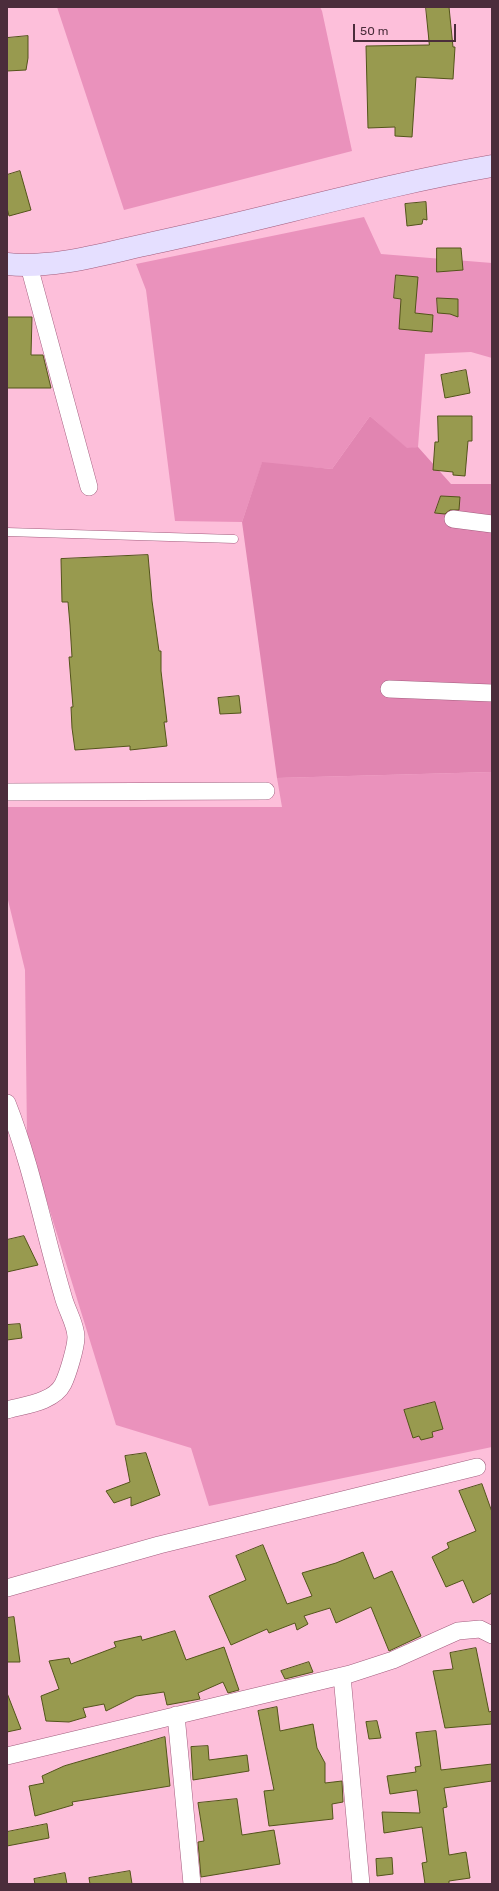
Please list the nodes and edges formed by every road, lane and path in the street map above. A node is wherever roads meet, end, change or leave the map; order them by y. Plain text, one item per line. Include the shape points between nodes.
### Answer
1 (492, 166) edge
2 (7, 264) edge
3 (29, 266) junction
4 (89, 487) dead end
5 (453, 519) dead end
6 (492, 524) edge
7 (7, 532) edge
8 (234, 538) dead end
9 (389, 689) dead end
10 (492, 693) edge
11 (266, 791) dead end
12 (7, 792) edge
13 (7, 1104) edge
14 (7, 1410) edge
15 (477, 1468) dead end
16 (7, 1588) edge
17 (492, 1635) edge
18 (342, 1676) junction
19 (176, 1715) junction
20 (7, 1756) edge
21 (192, 1884) edge
22 (361, 1884) edge

1 - 3 street via 350,196 215,230 89,257
2 - 3 street
3 - 4 street
5 - 6 street
7 - 8 lane
9 - 10 street
11 - 12 street
13 - 14 street via 32,1174 63,1296 76,1335 63,1384 45,1399
15 - 16 street via 159,1545
17 - 18 street via 480,1629 458,1631 394,1660
18 - 19 street
18 - 22 street
19 - 20 street
19 - 21 street

